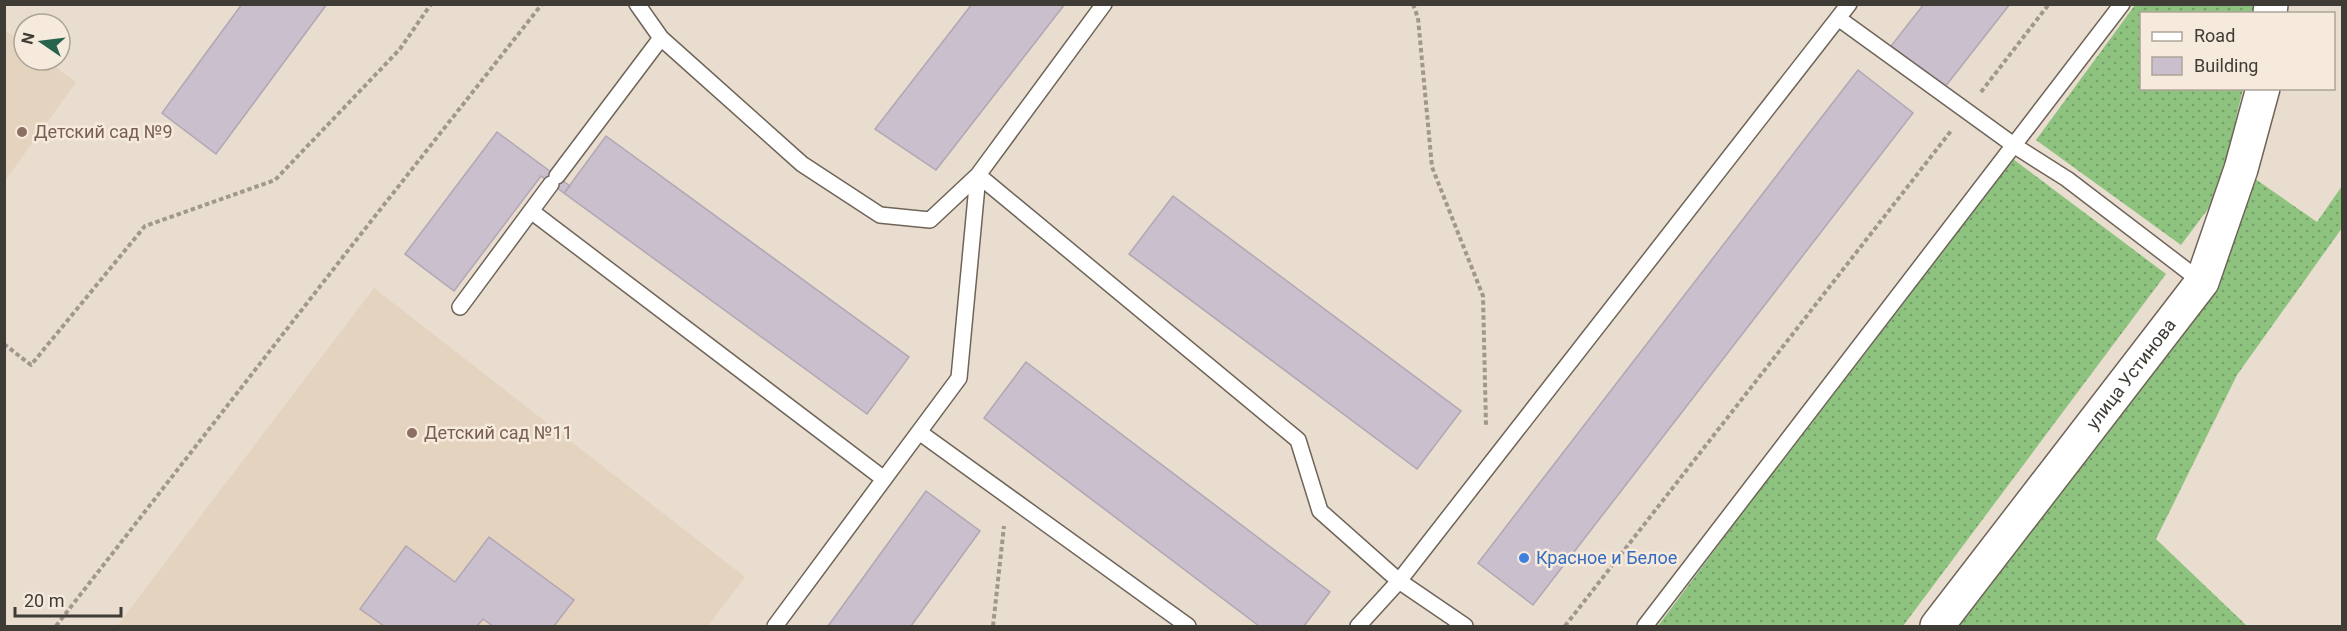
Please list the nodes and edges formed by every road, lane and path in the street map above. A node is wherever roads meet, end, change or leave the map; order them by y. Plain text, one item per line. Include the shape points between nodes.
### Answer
1 (431, 4) edge
2 (542, 4) edge
3 (637, 4) edge
4 (1104, 4) edge
5 (1413, 4) edge
6 (1849, 4) edge
7 (2049, 4) edge
8 (2122, 4) edge
9 (1838, 18) junction
10 (660, 39) junction
11 (2262, 90) edge
12 (1966, 111) junction
13 (2015, 146) junction
14 (978, 175) junction
15 (531, 212) junction
16 (2202, 282) junction
17 (460, 307) dead end
18 (4, 344) edge
19 (919, 432) junction
20 (1488, 468) junction
21 (884, 479) junction
22 (1007, 496) junction
23 (1399, 581) junction
24 (56, 627) edge
25 (775, 627) edge
26 (993, 627) edge
27 (1188, 627) edge
28 (1358, 627) edge
29 (1465, 627) edge
30 (1565, 627) edge
31 (1645, 627) edge
32 (1938, 627) edge

1 - 18 path via 400,49 275,180 145,226 32,364
2 - 24 path
3 - 10 lane
4 - 14 lane
5 - 20 path via 1418,18 1432,167 1483,296
6 - 9 lane
7 - 12 path
8 - 13 lane
9 - 12 lane
9 - 20 lane
10 - 14 lane via 802,164 880,216 930,220
10 - 15 lane
11 - 16 street, улица Устинова via 2241,169
12 - 13 lane
12 - 30 path
13 - 16 lane via 2067,179
13 - 31 lane
14 - 19 lane via 958,378
14 - 23 lane via 1298,440 1320,511
15 - 17 lane
15 - 21 lane
16 - 32 street, улица Устинова
19 - 21 lane
19 - 22 lane
20 - 23 lane
21 - 25 lane
22 - 26 path
22 - 27 lane
23 - 28 lane
23 - 29 lane

